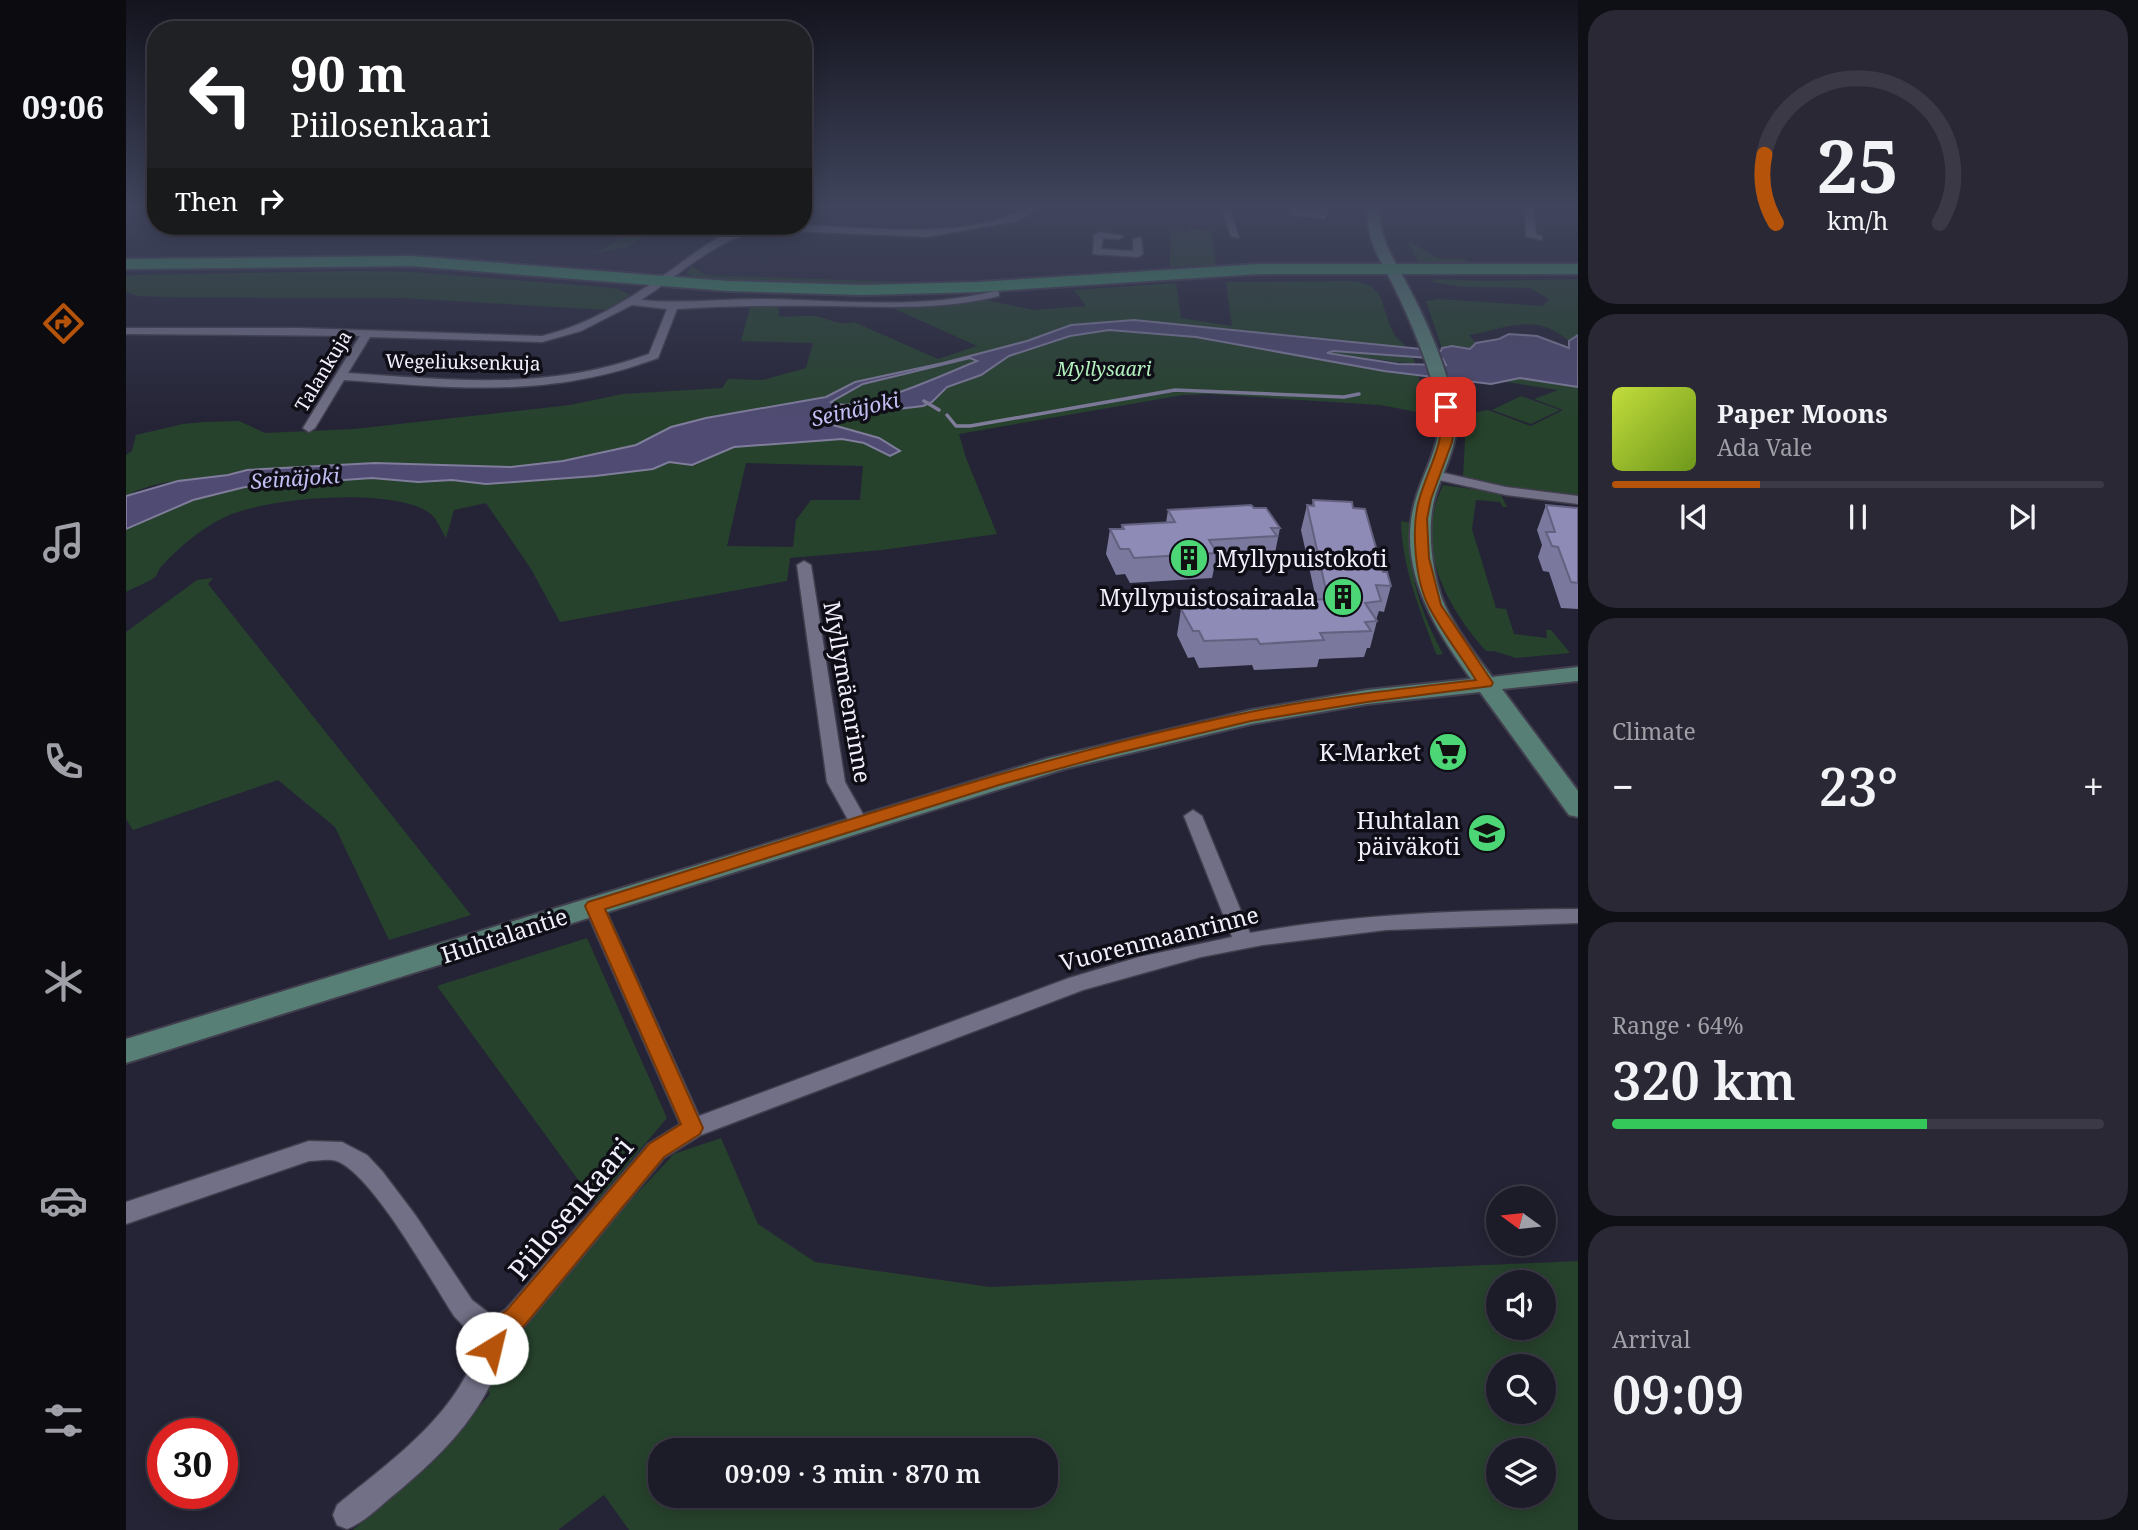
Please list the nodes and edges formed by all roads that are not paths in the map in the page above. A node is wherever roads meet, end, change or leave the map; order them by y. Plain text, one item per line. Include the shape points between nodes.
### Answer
1 (579, 279) edge
2 (607, 279) edge
3 (663, 279) edge
4 (1078, 279) edge
5 (1198, 279) edge
6 (1397, 279) edge
7 (656, 284) junction
8 (995, 294) junction
9 (628, 302) junction
10 (786, 302) junction
11 (673, 306) junction
12 (821, 316) dead end
13 (126, 331) edge
14 (367, 333) junction
15 (339, 376) junction
16 (309, 428) dead end
17 (1434, 475) junction
18 (1578, 500) edge
19 (804, 565) dead end
20 (1578, 674) edge
21 (1486, 683) junction
22 (1578, 809) edge
23 (1193, 816) dead end
24 (859, 823) junction
25 (594, 906) junction
26 (1578, 916) edge
27 (1243, 940) junction
28 (126, 1051) edge
29 (693, 1128) junction
30 (126, 1213) edge
31 (496, 1331) junction
32 (347, 1515) dead end

1 - 7 main road
2 - 7 main road
3 - 7 street
4 - 7 main road via 911,289
5 - 8 main road
6 - 17 main road via 1426,341 1449,428
7 - 8 main road via 826,297
7 - 9 street
8 - 10 street via 947,303
9 - 11 street
9 - 14 street via 578,330 541,338
10 - 11 street
10 - 12 street via 787,308
11 - 15 street, Wegeliuksenkuja via 654,356 580,378 476,384
13 - 14 street
14 - 15 street, Talankuja
15 - 16 street, Talankuja
17 - 18 street
17 - 21 main road via 1421,519 1426,581 1443,621
19 - 24 street, Myllymäenrinne via 836,782
20 - 21 main road, Huhtalantie
21 - 22 main road
21 - 24 main road, Huhtalantie via 1251,717 1058,763
23 - 27 street
24 - 25 main road, Huhtalantie
25 - 28 main road, Huhtalantie
25 - 29 street
26 - 27 street, Vuorenmaanrinne via 1392,921
27 - 29 street, Vuorenmaanrinne via 1122,969 1030,1000
29 - 31 street, Piilosenkaari via 656,1151 515,1318
30 - 31 street via 309,1151 347,1153 371,1172 463,1308 478,1323
31 - 32 street via 487,1364 462,1409 414,1459

